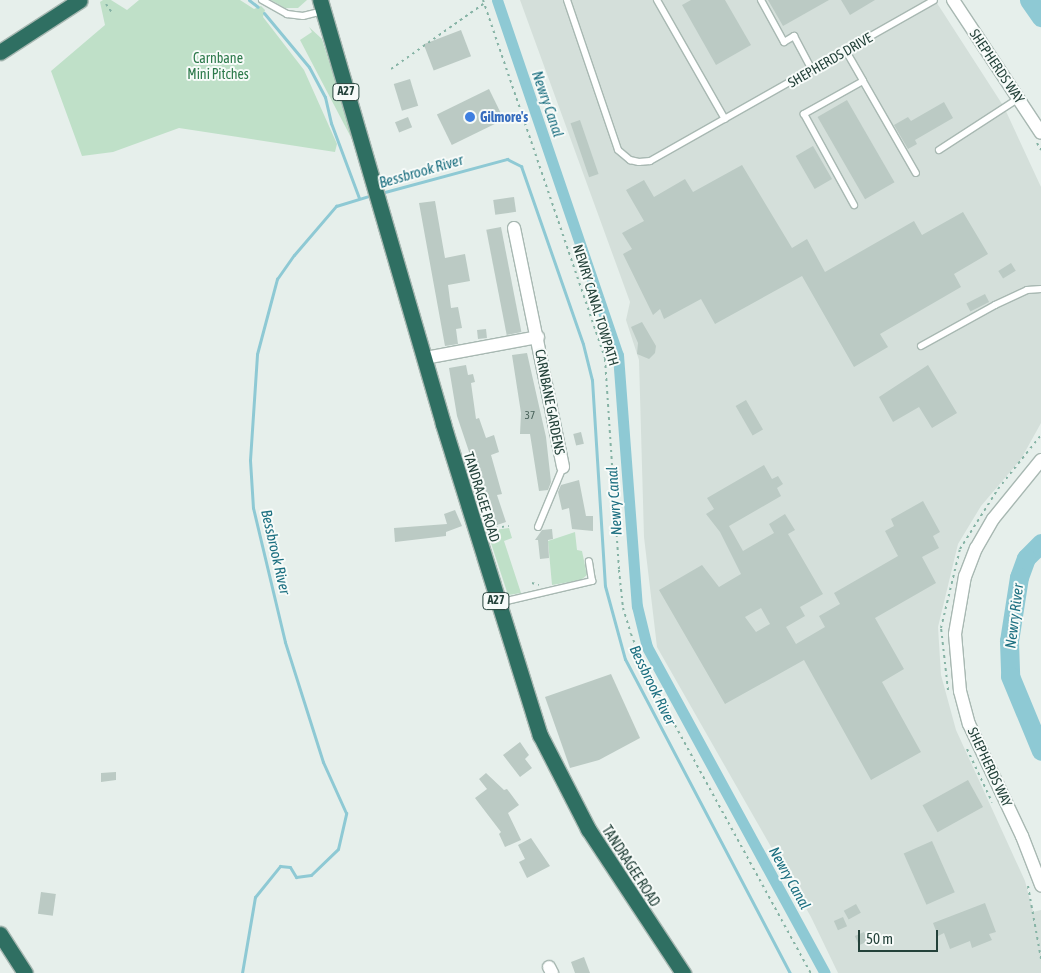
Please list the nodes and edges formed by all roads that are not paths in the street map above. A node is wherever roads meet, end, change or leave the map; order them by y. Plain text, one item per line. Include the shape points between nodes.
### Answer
1 (80, 0) edge
2 (262, 0) edge
3 (567, 0) edge
4 (657, 0) edge
5 (761, 0) edge
6 (934, 0) edge
7 (953, 0) edge
8 (321, 5) edge
9 (846, 51) junction
10 (0, 52) edge
11 (812, 70) junction
12 (863, 81) junction
13 (1019, 98) junction
14 (725, 120) junction
15 (1041, 133) edge
16 (938, 150) dead end
17 (916, 172) dead end
18 (854, 205) dead end
19 (514, 228) dead end
20 (1041, 290) edge
21 (538, 337) junction
22 (921, 346) dead end
23 (425, 358) junction
24 (1041, 460) edge
25 (563, 467) joint
26 (538, 527) dead end
27 (589, 561) dead end
28 (497, 603) junction
29 (1041, 885) edge
30 (0, 934) edge
31 (25, 973) edge
32 (683, 973) edge

1 - 10 highway
2 - 8 lane via 287,14 303,16
3 - 14 lane, SHEPHERDS DRIVE via 608,126 624,156 630,160 650,161
4 - 14 lane
5 - 11 lane via 784,42 794,36
6 - 9 lane, SHEPHERDS DRIVE
7 - 13 street, SHEPHERDS WAY
8 - 23 highway, TANDRAGEE ROAD / A27
9 - 11 lane, SHEPHERDS DRIVE
9 - 12 lane
11 - 14 lane, SHEPHERDS DRIVE
12 - 17 lane
12 - 18 lane via 804,114
13 - 15 street, SHEPHERDS WAY
13 - 16 lane
19 - 21 street, CARNBANE GARDENS
20 - 22 lane via 1028,290 995,305
21 - 23 street, CARNBANE GARDENS
21 - 25 street, CARNBANE GARDENS
23 - 28 highway, TANDRAGEE ROAD / A27
24 - 29 street, SHEPHERDS WAY via 993,519 976,548 965,576 955,634 959,682 969,724 1022,836
25 - 26 lane
27 - 28 lane via 592,581
28 - 32 highway, TANDRAGEE ROAD / A27 via 528,703 551,763 588,829
30 - 31 highway

